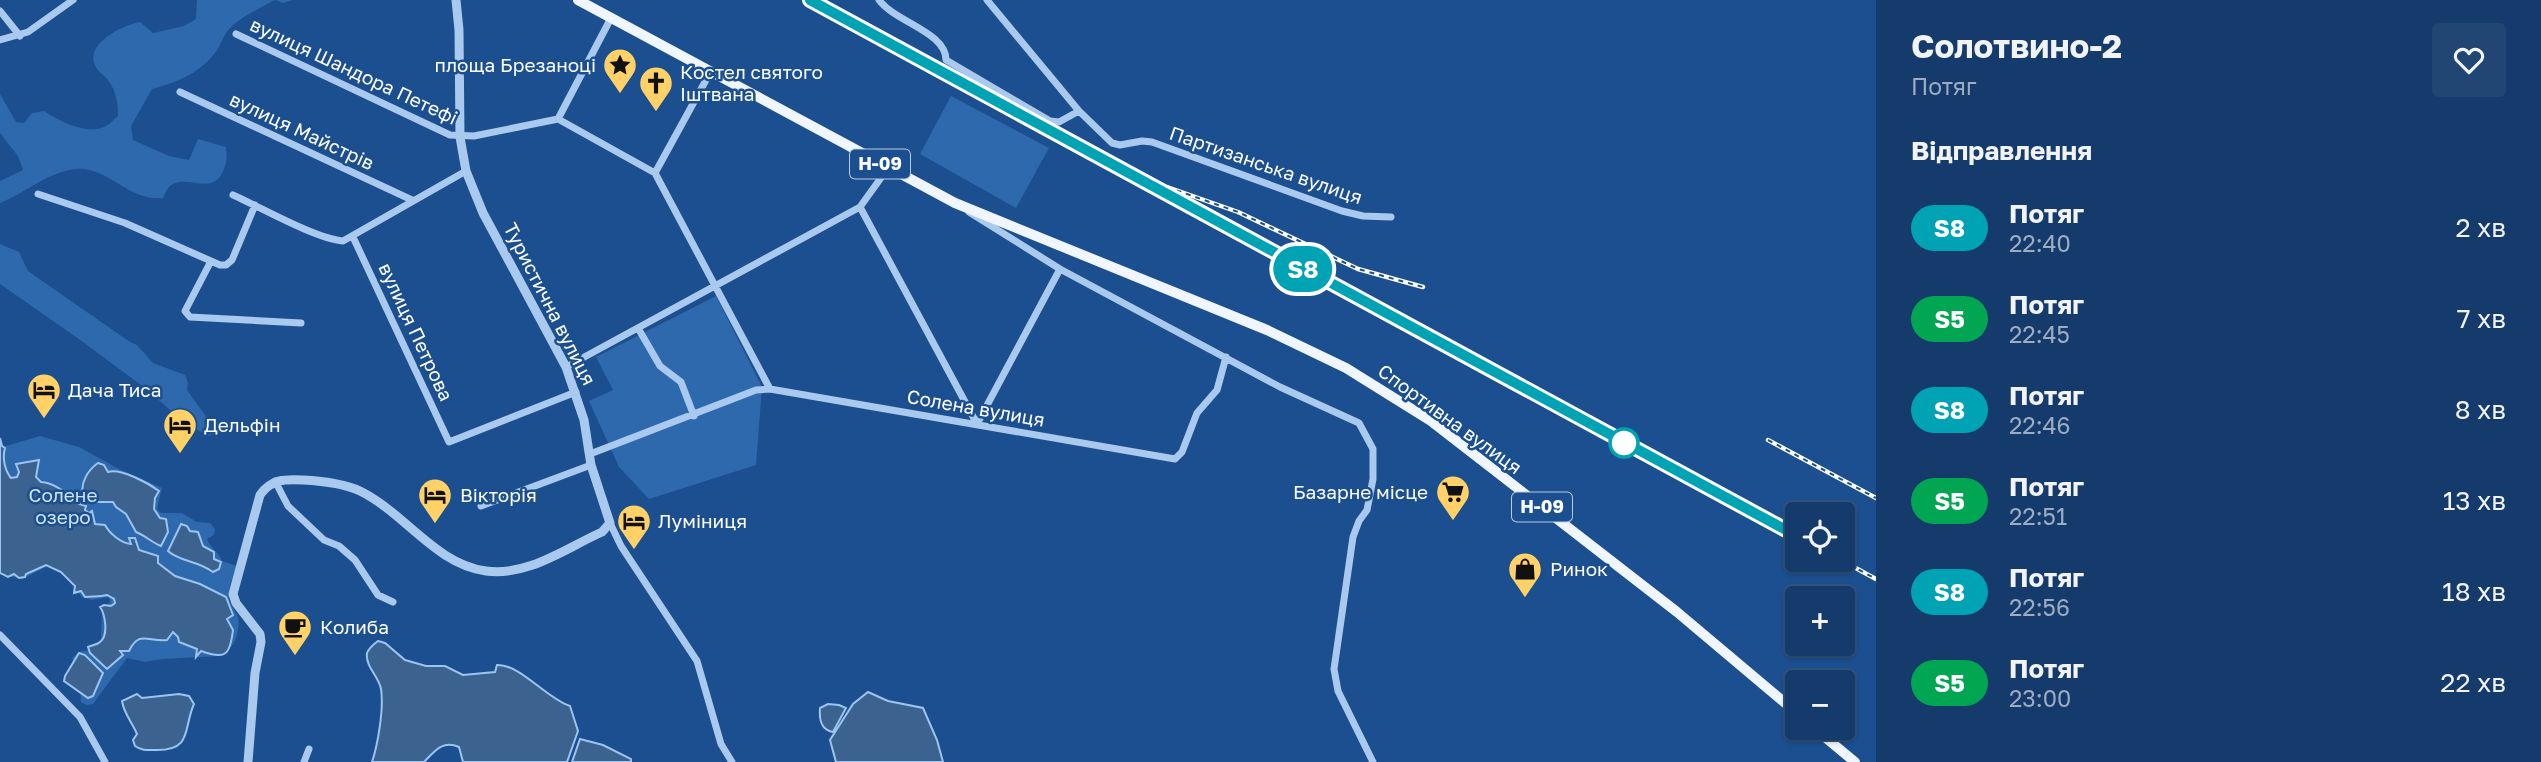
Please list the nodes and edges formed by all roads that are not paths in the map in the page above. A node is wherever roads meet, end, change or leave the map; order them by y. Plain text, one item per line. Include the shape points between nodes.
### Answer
1 (73, 0) edge
2 (456, 0) edge
3 (578, 0) edge
4 (879, 0) edge
5 (987, 0) edge
6 (0, 11) edge
7 (611, 18) junction
8 (236, 34) dead end
9 (20, 36) junction
10 (0, 40) edge
11 (711, 71) junction
12 (180, 92) dead end
13 (1079, 111) junction
14 (558, 119) junction
15 (460, 136) junction
16 (888, 168) junction
17 (466, 171) junction
18 (655, 173) junction
19 (37, 194) dead end
20 (233, 195) dead end
21 (412, 200) junction
22 (956, 203) junction
23 (255, 205) junction
24 (860, 207) junction
25 (1391, 217) dead end
26 (353, 237) junction
27 (211, 261) junction
28 (1060, 269) junction
29 (716, 287) junction
30 (301, 323) dead end
31 (638, 328) junction
32 (1226, 357) junction
33 (566, 367) junction
34 (770, 389) junction
35 (576, 392) junction
36 (694, 415) junction
37 (977, 424) junction
38 (590, 454) junction
39 (591, 465) junction
40 (275, 481) junction
41 (481, 506) dead end
42 (610, 523) junction
43 (393, 602) dead end
44 (0, 635) edge
45 (1785, 703) edge
46 (1829, 740) edge
47 (309, 749) dead end
48 (105, 762) edge
49 (248, 762) edge
50 (304, 762) edge
51 (732, 762) edge
52 (1373, 762) edge
53 (1855, 762) edge

1 - 9 street
2 - 15 street, Туристична вулиця
3 - 7 main road, Спортивна вулиця / Н-09
4 - 13 street via 886,10 939,43 946,60 1050,121 1059,122
5 - 13 street, Партизанська вулиця
6 - 9 street
7 - 11 main road, Спортивна вулиця / Н-09
7 - 14 street
8 - 15 street, вулиця Шандора Петефі
9 - 10 street
11 - 16 main road, Спортивна вулиця / Н-09
11 - 18 street
12 - 21 street, вулиця Майстрів
13 - 25 street, Партизанська вулиця via 1112,143 1152,142 1342,211
14 - 15 street
14 - 18 street
15 - 17 street, Туристична вулиця
16 - 22 main road, Спортивна вулиця / Н-09
16 - 24 street
17 - 21 street
17 - 33 street, Туристична вулиця
18 - 29 street
19 - 27 street via 125,223
20 - 23 street
21 - 26 street
22 - 28 street, Спортивна вулиця
22 - 45 main road, Спортивна вулиця / Н-09 via 1267,330 1346,368 1431,421 1650,591
23 - 26 street via 334,240
23 - 27 street via 232,260 226,265
24 - 29 street
24 - 37 street
26 - 35 street, вулиця Петрова via 449,442
27 - 30 street via 185,311 190,317
28 - 32 street, Спортивна вулиця
28 - 37 street
29 - 31 street
29 - 34 street
31 - 33 street
31 - 36 street via 660,366 681,382
32 - 37 street, Солена вулиця via 1217,390 1197,413 1182,452 1175,458
32 - 52 street, Спортивна вулиця via 1359,423 1373,449 1373,479 1367,510 1353,537 1334,669 1338,691
33 - 35 street, Туристична вулиця
34 - 36 street
34 - 37 street, Солена вулиця
35 - 38 street, Туристична вулиця
36 - 38 street
38 - 39 street, Туристична вулиця
39 - 41 street
39 - 42 street, Туристична вулиця
40 - 42 street via 320,481 359,491 435,547 472,569 490,572 531,565 602,532
40 - 43 street via 288,506 324,540 355,560 379,595
40 - 49 street via 260,495 233,594 261,642
42 - 51 street, Туристична вулиця via 697,661 721,744
44 - 48 street via 80,717
46 - 53 main road
47 - 50 street

